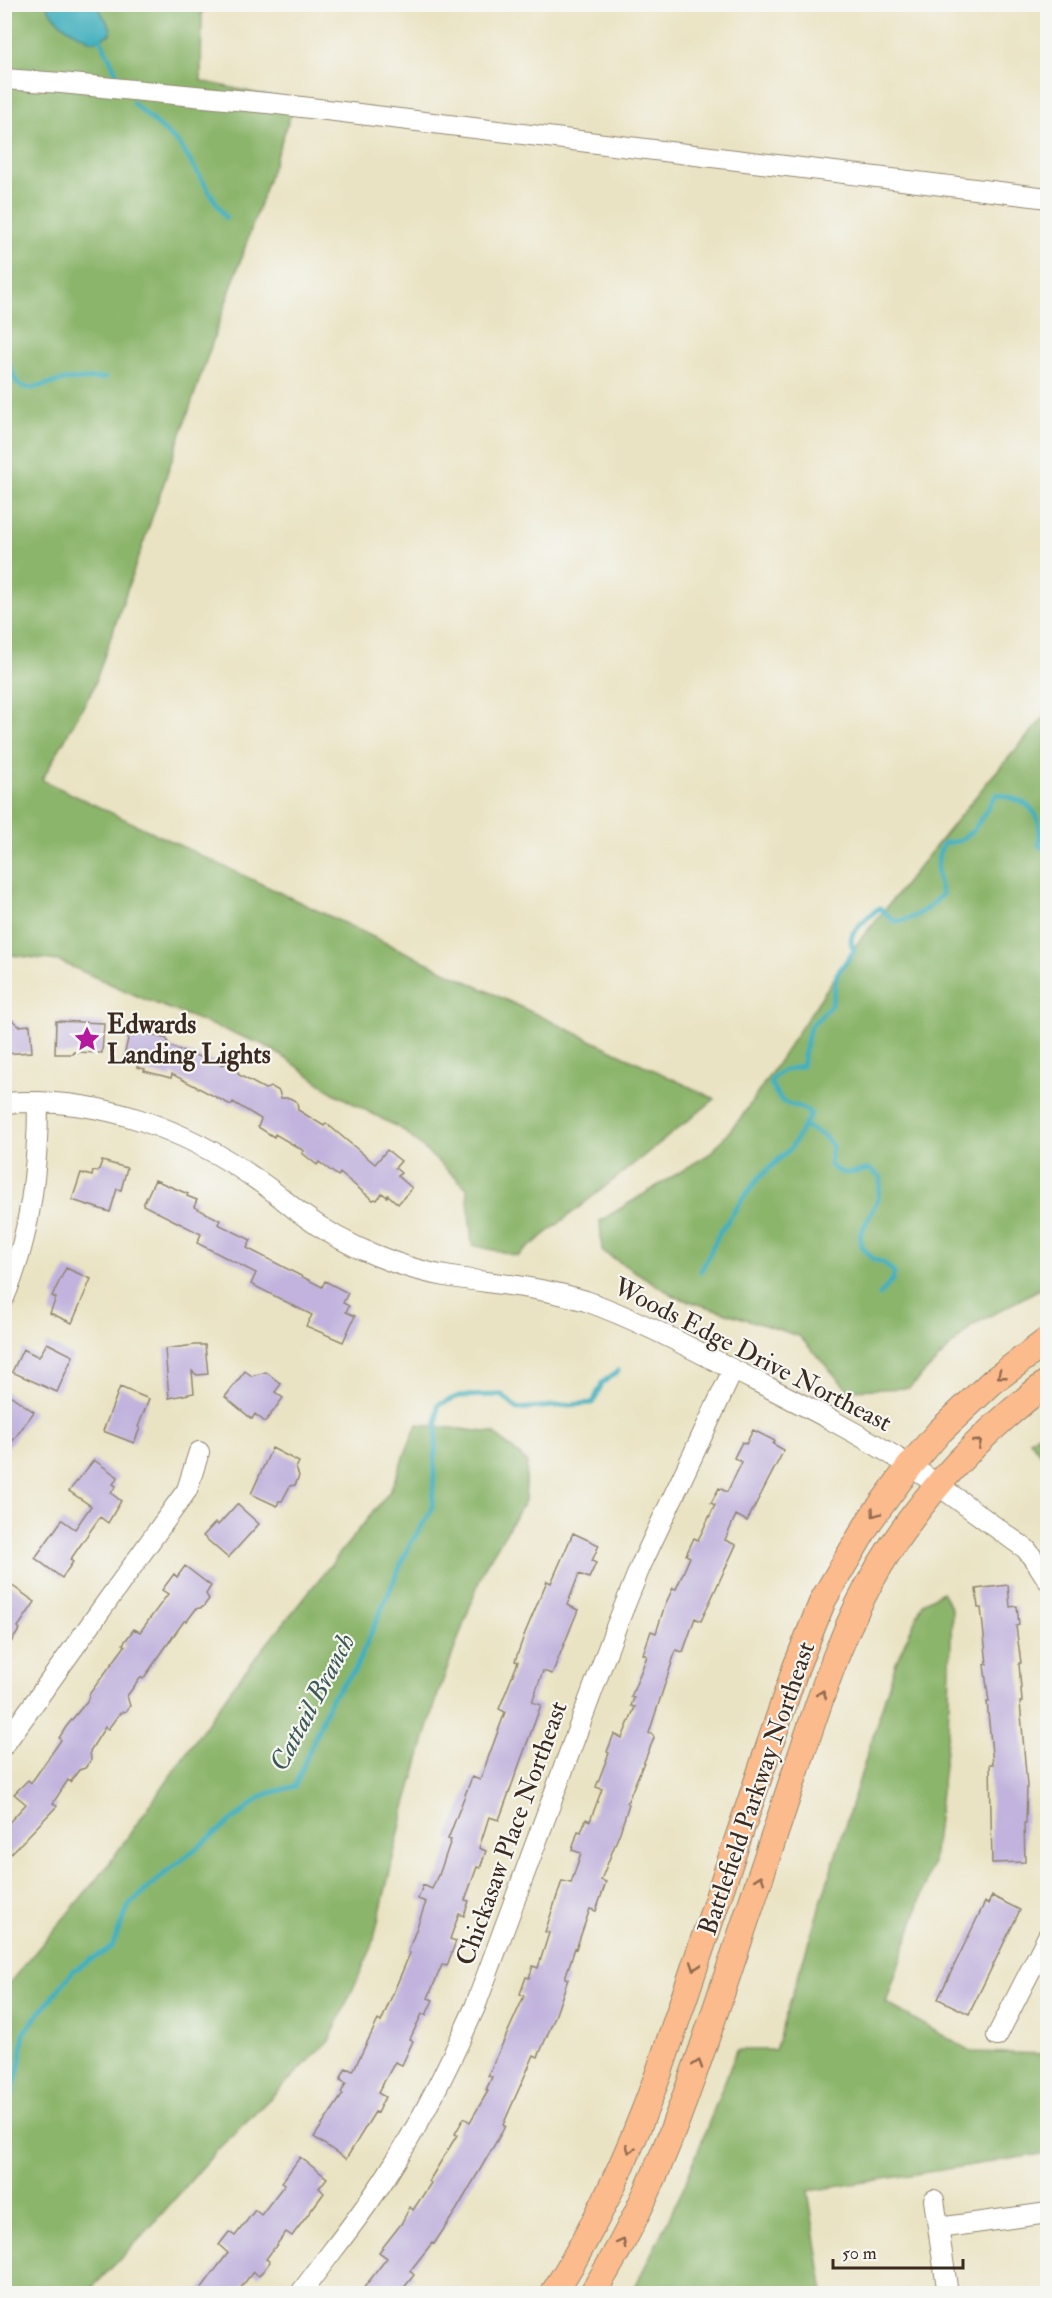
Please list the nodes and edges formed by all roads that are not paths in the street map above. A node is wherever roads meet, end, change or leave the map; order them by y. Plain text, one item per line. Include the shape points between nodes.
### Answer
1 (4, 79) edge
2 (1047, 198) edge
3 (38, 1102) junction
4 (4, 1103) edge
5 (4, 1298) edge
6 (1047, 1340) edge
7 (733, 1370) junction
8 (1047, 1382) edge
9 (199, 1452) dead end
10 (910, 1466) junction
11 (938, 1485) junction
12 (1047, 1580) edge
13 (11, 1721) edge
14 (4, 1745) edge
15 (1047, 1936) edge
16 (997, 2036) dead end
17 (934, 2200) dead end
18 (1047, 2214) edge
19 (938, 2228) junction
20 (300, 2294) edge
21 (554, 2294) edge
22 (592, 2294) edge
23 (948, 2294) edge

1 - 2 street via 277,104
3 - 4 street, Woods Edge Drive Northeast
3 - 5 street via 24,1238
3 - 7 street, Woods Edge Drive Northeast via 115,1112 156,1124 229,1160 338,1238 373,1254 449,1277 541,1289 583,1300 644,1324
6 -> 10 main road, Battlefield Parkway Northeast via 992,1382
7 - 10 street, Woods Edge Drive Northeast via 838,1423
7 - 20 street, Chickasaw Place Northeast via 641,1565 475,2007 448,2067 387,2175
11 -> 8 main road, Battlefield Parkway Northeast via 968,1452
9 - 13 street via 187,1490
10 - 11 street, Woods Edge Drive Northeast
10 -> 21 main road, Battlefield Parkway Northeast via 870,1520 818,1610 635,2138 597,2219
11 - 12 street, Woods Edge Drive Northeast via 1026,1549
22 -> 11 main road, Battlefield Parkway Northeast via 631,2227 686,2099 836,1652 880,1566
13 - 14 street
15 - 16 street
17 - 19 street
18 - 19 street
19 - 23 street

